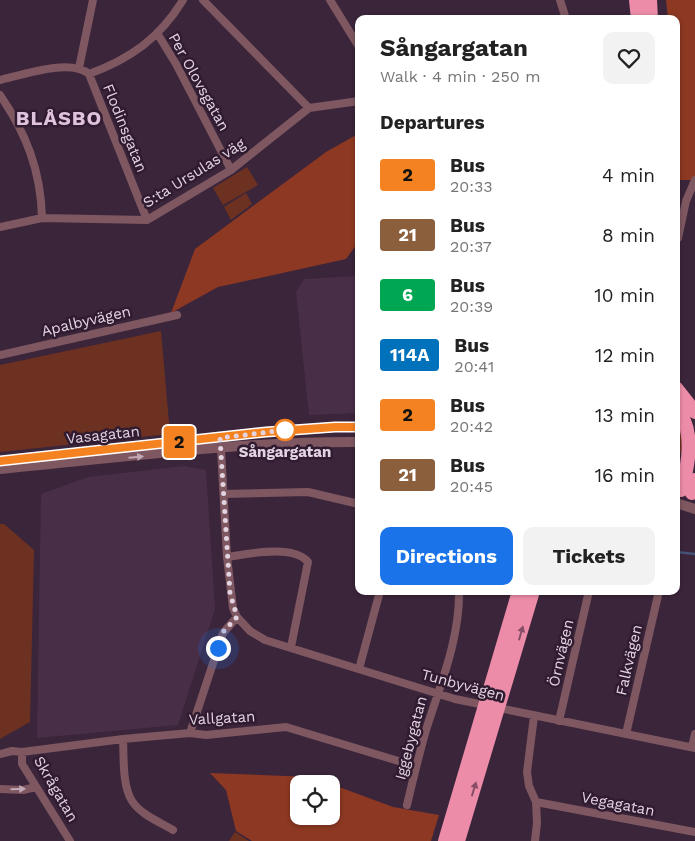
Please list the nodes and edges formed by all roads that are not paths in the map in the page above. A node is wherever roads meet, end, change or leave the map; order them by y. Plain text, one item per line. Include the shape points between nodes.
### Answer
1 (93, 0) edge
2 (183, 0) edge
3 (203, 0) edge
4 (330, 0) edge
5 (560, 0) edge
6 (636, 0) edge
7 (565, 15) edge
8 (638, 15) edge
9 (157, 33) junction
10 (355, 40) edge
11 (79, 68) junction
12 (89, 74) junction
13 (0, 80) edge
14 (0, 94) edge
15 (355, 102) edge
16 (308, 108) junction
17 (231, 170) junction
18 (695, 180) edge
19 (42, 218) junction
20 (148, 220) junction
21 (0, 227) edge
22 (680, 230) edge
23 (177, 315) dead end
24 (0, 355) edge
25 (680, 393) edge
26 (680, 411) edge
27 (695, 412) edge
28 (355, 427) edge
29 (220, 438) junction
30 (355, 442) edge
31 (221, 449) junction
32 (689, 459) junction
33 (0, 461) edge
34 (0, 469) edge
35 (680, 471) edge
36 (224, 494) junction
37 (686, 496) edge
38 (355, 503) edge
39 (227, 557) junction
40 (379, 595) edge
41 (459, 595) edge
42 (518, 595) edge
43 (532, 595) edge
44 (588, 595) edge
45 (657, 595) edge
46 (237, 617) junction
47 (291, 648) junction
48 (359, 669) junction
49 (437, 694) junction
50 (534, 716) junction
51 (559, 721) junction
52 (190, 733) junction
53 (626, 734) junction
54 (695, 734) edge
55 (122, 739) junction
56 (693, 748) edge
57 (24, 752) junction
58 (0, 754) edge
59 (415, 766) junction
60 (36, 788) junction
61 (0, 789) edge
62 (536, 802) junction
63 (407, 804) dead end
64 (174, 830) dead end
65 (695, 832) edge
66 (70, 841) edge
67 (445, 841) edge
68 (458, 841) edge
69 (535, 841) edge

1 - 11 street
2 - 9 street
3 - 16 street
4 - 10 street
5 - 7 street
6 - 8 highway
9 - 12 street via 130,56
9 - 17 street, Per Olovsgatan
11 - 12 street
11 - 13 street via 60,67
12 - 20 street, Flodinsgatan
14 - 19 street via 20,126 35,162
15 - 16 street
16 - 17 street, S:ta Ursulas väg
17 - 20 street, S:ta Ursulas väg
18 - 22 street
19 - 20 street, S:ta Ursulas väg
19 - 21 street, S:ta Ursulas väg
23 - 24 street, Apalbyvägen
25 - 27 highway
26 - 32 highway via 690,431
28 - 29 street, Vasagatan
29 - 31 street
29 - 33 street, Vasagatan
30 - 31 street, Vasagatan
34 -> 31 street, Vasagatan
31 - 36 street
32 - 35 highway
32 - 37 highway
36 - 38 street via 308,492
36 - 39 street
39 - 46 street via 230,593
39 - 47 street via 281,552 297,554 308,562
40 - 48 street
41 - 49 street, Iggebygatan via 454,634
42 - 67 highway
68 -> 43 highway
44 - 51 street, Örnvägen
45 - 53 street, Falkvägen
46 - 47 street, Tunbyvägen via 250,632
46 - 52 street via 223,632
47 - 48 street, Tunbyvägen
48 - 49 street, Tunbyvägen
49 - 50 street, Tunbyvägen
49 - 59 street, Iggebygatan
50 - 51 street, Tunbyvägen
50 - 62 street via 527,772
51 - 53 street, Tunbyvägen
52 - 55 street, Vallgatan
52 - 59 street, Vallgatan via 206,735 286,728
53 - 56 street, Tunbyvägen
54 - 56 street
55 - 57 street, Vallgatan
55 - 64 street via 127,789 132,800 140,810
57 - 58 street, Vallgatan
57 - 60 street, Skrågatan via 22,764
59 - 63 street, Iggebygatan
61 -> 60 street
60 - 66 street, Skrågatan
62 - 65 street, Vegagatan
62 - 69 street

